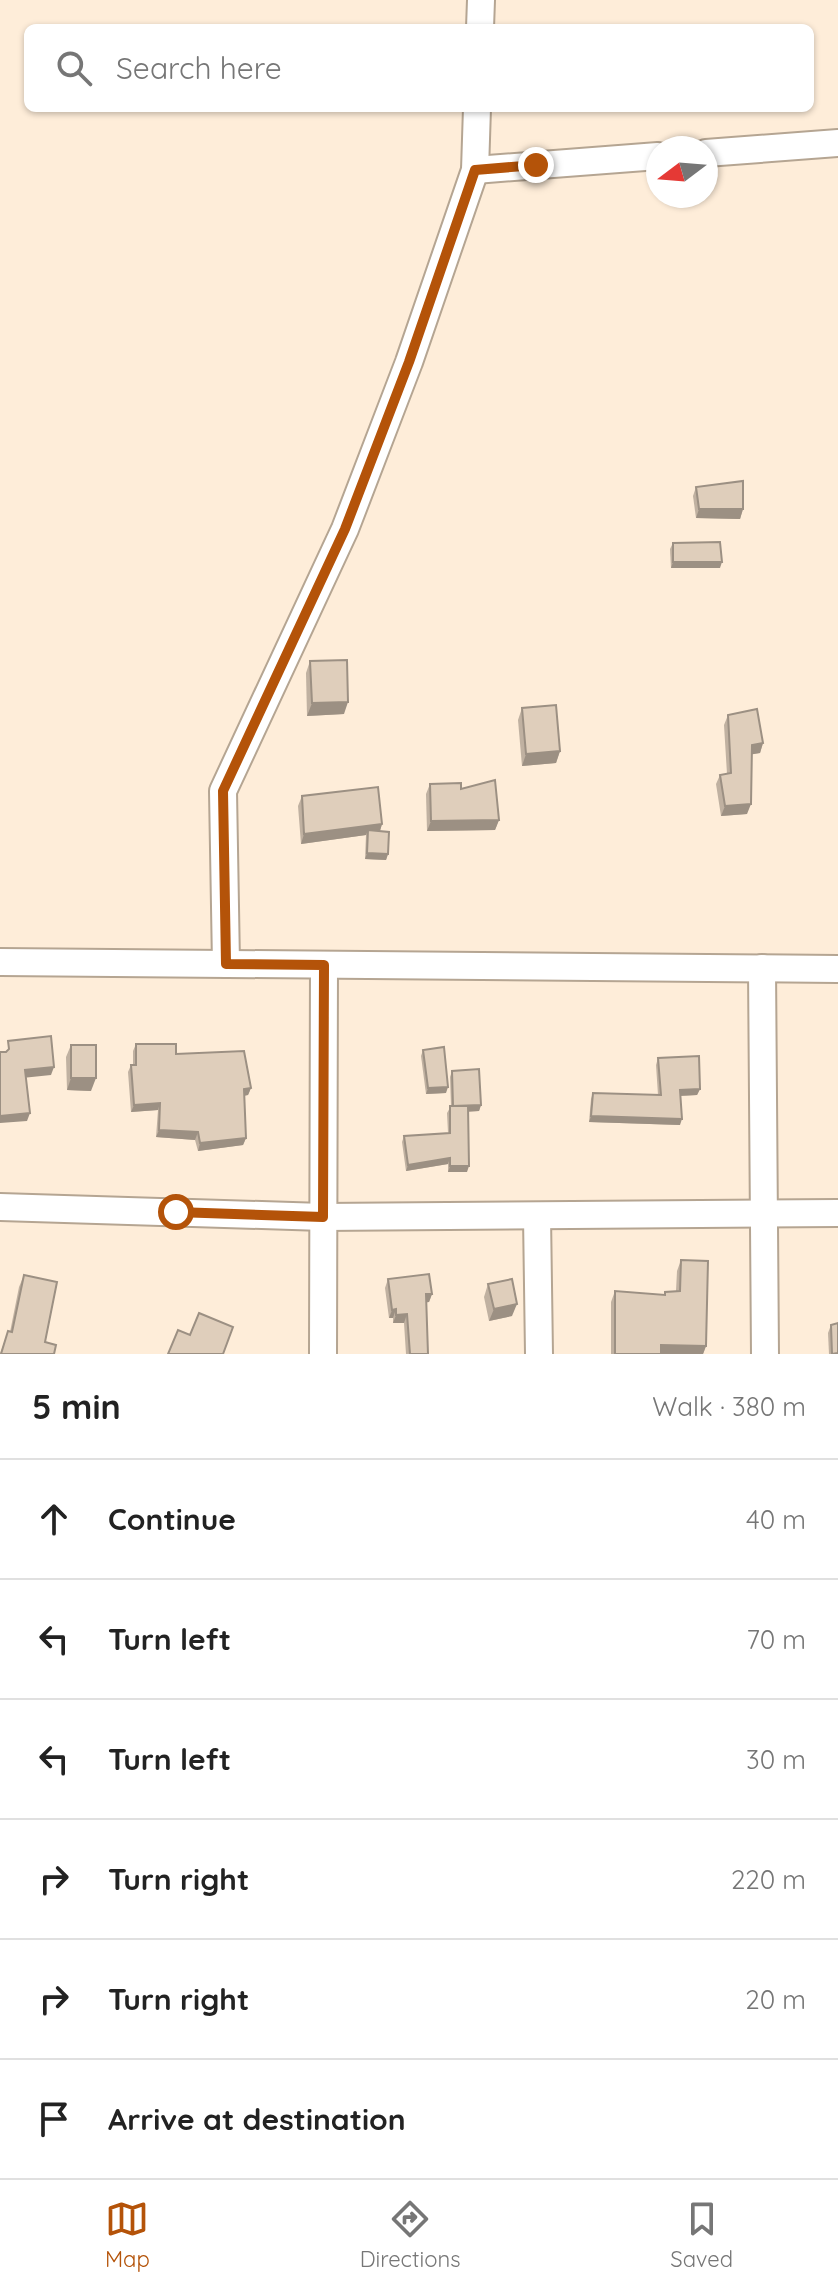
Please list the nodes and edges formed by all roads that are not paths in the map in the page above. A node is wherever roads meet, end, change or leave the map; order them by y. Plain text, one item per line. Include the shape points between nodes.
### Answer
1 (481, 0) edge
2 (480, 24) edge
3 (477, 112) edge
4 (838, 143) edge
5 (718, 152) edge
6 (646, 157) edge
7 (475, 170) junction
8 (0, 962) edge
9 (226, 964) junction
10 (324, 965) junction
11 (762, 968) junction
12 (838, 969) edge
13 (0, 1207) edge
14 (838, 1213) edge
15 (764, 1214) junction
16 (537, 1216) junction
17 (323, 1217) junction
18 (323, 1354) edge
19 (539, 1354) edge
20 (765, 1354) edge

1 - 2 street
3 - 7 street
4 - 5 street
6 - 7 street
7 - 9 street via 345,529 223,791
8 - 9 street
9 - 10 street
10 - 11 street
10 - 17 street
11 - 12 street
11 - 15 street
13 - 17 street
14 - 15 street
15 - 16 street
15 - 20 street
16 - 17 street
16 - 19 street
17 - 18 street

